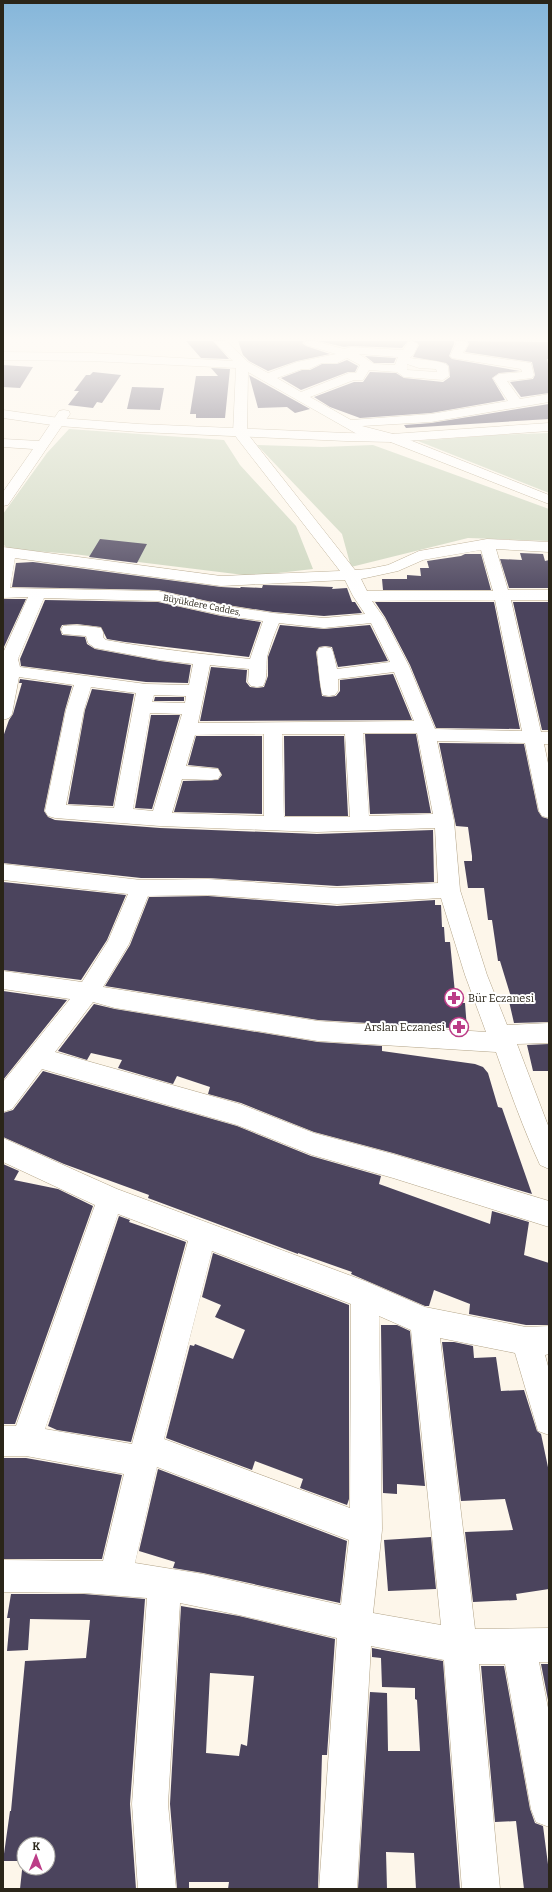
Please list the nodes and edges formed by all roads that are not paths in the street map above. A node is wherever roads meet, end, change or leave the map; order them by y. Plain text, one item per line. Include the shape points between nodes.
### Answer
1 (54, 429) edge
2 (240, 429) edge
3 (245, 429) edge
4 (276, 429) edge
5 (417, 429) edge
6 (516, 429) edge
7 (362, 430) junction
8 (392, 438) junction
9 (3, 443) edge
10 (42, 445) junction
11 (549, 500) edge
12 (3, 502) edge
13 (487, 544) junction
14 (549, 547) edge
15 (5, 553) edge
16 (351, 576) junction
17 (3, 586) edge
18 (3, 593) edge
19 (38, 593) junction
20 (549, 595) edge
21 (361, 596) junction
22 (502, 596) junction
23 (273, 618) junction
24 (376, 618) junction
25 (69, 630) dead end
26 (325, 652) dead end
27 (203, 658) junction
28 (8, 664) edge
29 (256, 665) junction
30 (400, 666) junction
31 (84, 680) junction
32 (257, 682) dead end
33 (146, 689) junction
34 (195, 691) junction
35 (143, 707) junction
36 (192, 709) junction
37 (3, 714) edge
38 (273, 728) junction
39 (354, 728) junction
40 (188, 729) junction
41 (426, 731) junction
42 (541, 738) edge
43 (174, 772) junction
44 (211, 774) dead end
45 (549, 811) edge
46 (122, 815) junction
47 (160, 819) junction
48 (444, 821) junction
49 (274, 822) junction
50 (360, 824) junction
51 (3, 872) edge
52 (141, 888) junction
53 (449, 890) junction
54 (3, 980) edge
55 (88, 992) junction
56 (549, 1033) edge
57 (502, 1039) junction
58 (36, 1057) junction
59 (3, 1101) edge
60 (3, 1150) edge
61 (549, 1157) edge
62 (110, 1199) junction
63 (549, 1214) edge
64 (203, 1235) junction
65 (365, 1295) junction
66 (424, 1321) junction
67 (537, 1341) edge
68 (549, 1420) edge
69 (14, 1441) edge
70 (144, 1455) junction
71 (366, 1530) junction
72 (3, 1576) edge
73 (115, 1578) junction
74 (3, 1584) edge
75 (165, 1584) junction
76 (355, 1625) junction
77 (460, 1645) junction
78 (534, 1645) edge
79 (549, 1809) edge
80 (157, 1889) edge
81 (338, 1889) edge
82 (480, 1889) edge

1 - 10 street
2 - 16 street
3 - 8 street
4 - 7 street
5 - 7 street
6 - 8 street
7 - 8 street
8 - 11 street
9 - 10 street
10 - 12 street
13 - 14 street
13 - 16 street via 419,556 394,568
13 - 22 street
15 - 16 street via 221,581
15 - 17 street
16 - 21 street
18 - 19 street, Büyükdere Caddes,
19 - 23 street, Büyükdere Caddes, via 158,596 194,605
19 - 28 street
20 - 22 street
21 - 22 street
21 - 24 street
22 - 42 street
23 - 24 street, Büyükdere Caddes, via 324,623
23 - 29 street
24 - 30 street
25 - 27 street via 95,632 94,639 101,644
26 - 30 street via 329,683
27 - 29 street
27 - 34 street
28 - 31 street
28 - 37 street
29 - 32 street
30 - 41 street
31 - 33 street
31 - 46 street via 75,710 55,812
33 - 34 street
33 - 35 street
34 - 36 street
35 - 36 street
35 - 46 street
36 - 40 street
38 - 39 street
38 - 40 street
38 - 49 street
39 - 41 street
39 - 50 street
40 - 43 street
41 - 42 street
41 - 48 street
42 - 45 street
43 - 44 street
43 - 47 street
46 - 47 street
47 - 49 street
48 - 50 street
48 - 53 street
49 - 50 street
51 - 52 street
52 - 53 street via 208,887 337,896
52 - 55 street via 118,944
53 - 57 street via 476,975
54 - 55 street
55 - 57 street via 115,999 318,1031
55 - 58 street
56 - 57 street
57 - 61 street
58 - 59 street
58 - 63 street via 240,1114 312,1144
60 - 62 street
62 - 64 street
62 - 69 street
64 - 65 street
64 - 70 street
65 - 66 street
65 - 71 street
66 - 67 street
66 - 77 street
67 - 68 street
69 - 70 street
70 - 71 street
70 - 73 street
71 - 76 street
72 - 73 street
72 - 74 street
73 - 75 street
75 - 76 street
75 - 80 street via 150,1804
76 - 77 street
76 - 81 street
77 - 78 street
77 - 82 street
78 - 79 street

